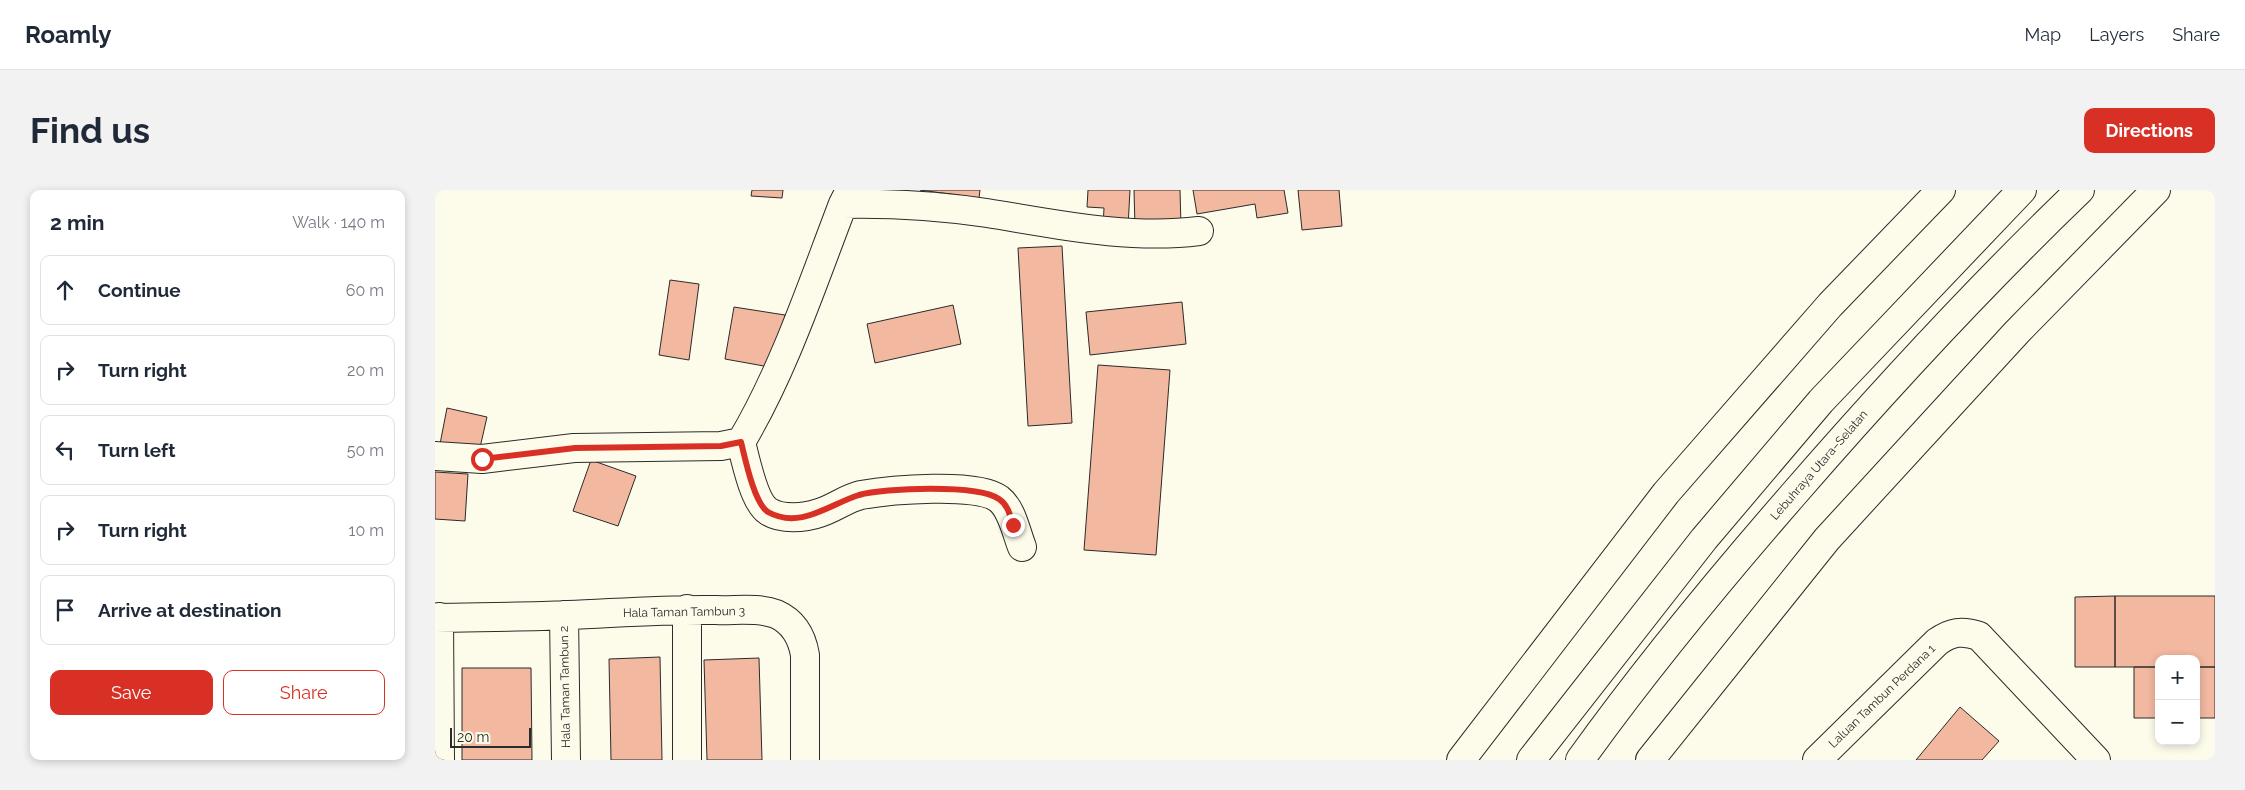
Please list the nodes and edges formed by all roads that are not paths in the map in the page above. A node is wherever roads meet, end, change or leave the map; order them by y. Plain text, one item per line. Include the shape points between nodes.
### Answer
1 (1941, 190) edge
2 (2022, 190) edge
3 (2080, 190) edge
4 (2156, 190) edge
5 (846, 197) edge
6 (1199, 232) dead end
7 (741, 442) junction
8 (435, 456) edge
9 (1022, 547) dead end
10 (687, 609) junction
11 (564, 615) junction
12 (437, 618) edge
13 (440, 760) edge
14 (566, 760) edge
15 (687, 760) edge
16 (805, 760) edge
17 (1461, 760) edge
18 (1531, 760) edge
19 (1580, 760) edge
20 (1650, 760) edge
21 (1817, 760) edge
22 (2096, 760) edge

1 - 17 main road via 1830,304 1666,493
2 - 18 main road via 1821,401 1704,539
3 - 19 main road, Lebuhraya Utara–Selatan via 1861,416 1707,594
4 - 20 main road via 2017,332 1827,539
5 - 6 main road via 1074,227 1169,235
5 - 7 main road via 803,311
7 - 8 main road via 721,446 575,448 482,459
7 - 9 main road via 755,491 767,511 785,518 818,514 859,495 914,489 976,491 998,498 1007,507
10 - 11 main road, Hala Taman Tambun 3
10 - 15 main road
10 - 16 main road, Hala Taman Tambun 3 via 762,611 787,620 797,630 805,656
11 - 12 main road, Hala Taman Tambun 3
11 - 14 main road, Hala Taman Tambun 2
12 - 13 main road
21 - 22 main road, Laluan Tambun Perdana 1 via 1937,642 1957,632 1979,636

